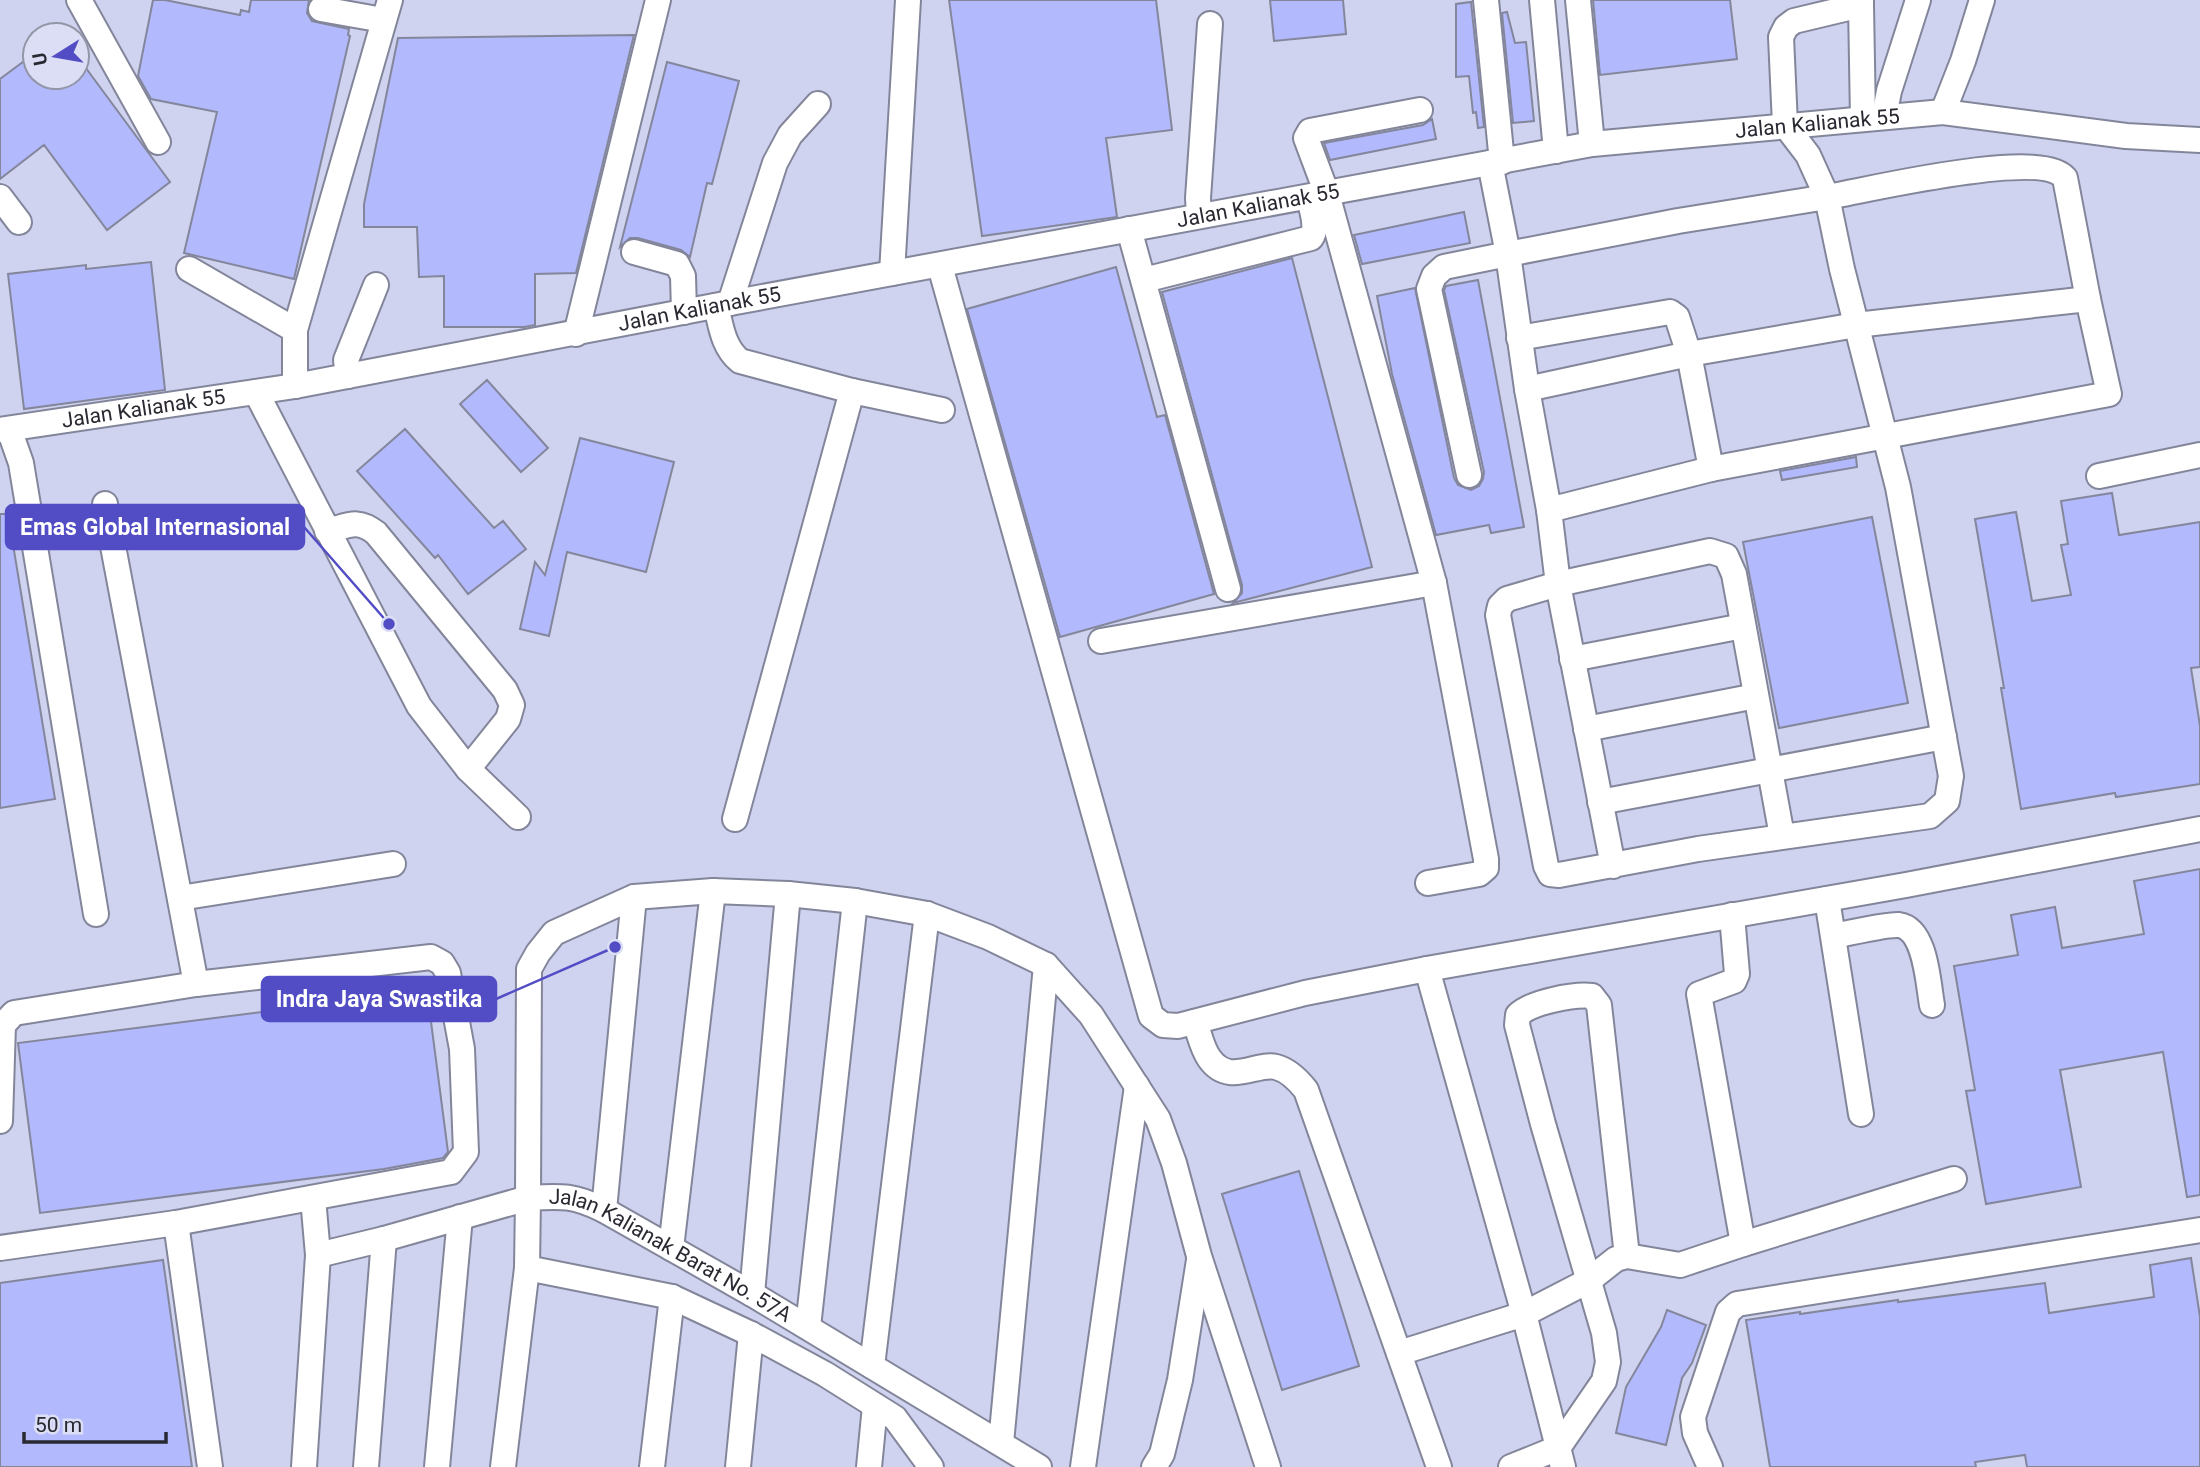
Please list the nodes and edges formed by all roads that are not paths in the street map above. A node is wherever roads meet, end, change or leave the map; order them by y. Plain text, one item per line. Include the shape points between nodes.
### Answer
1 (79, 0) edge
2 (658, 0) edge
3 (908, 0) edge
4 (1486, 0) edge
5 (1542, 0) edge
6 (1578, 0) edge
7 (1918, 0) edge
8 (1982, 0) edge
9 (1861, 3) edge
10 (321, 9) dead end
11 (386, 10) edge
12 (1210, 24) dead end
13 (818, 104) dead end
14 (1420, 110) dead end
15 (1943, 112) junction
16 (1873, 118) junction
17 (1785, 125) junction
18 (2200, 140) edge
19 (158, 142) dead end
20 (1592, 144) junction
21 (1556, 151) junction
22 (1496, 162) junction
23 (1318, 195) junction
24 (0, 197) edge
25 (1827, 197) junction
26 (1199, 216) junction
27 (19, 222) dead end
28 (1129, 229) junction
29 (634, 252) dead end
30 (1508, 254) junction
31 (940, 266) junction
32 (189, 269) dead end
33 (892, 273) junction
34 (1144, 280) junction
35 (376, 285) dead end
36 (2088, 299) junction
37 (723, 305) junction
38 (684, 312) junction
39 (1856, 325) junction
40 (295, 330) junction
41 (576, 334) junction
42 (1519, 338) junction
43 (1689, 354) junction
44 (348, 376) junction
45 (295, 386) junction
46 (1527, 388) junction
47 (256, 391) junction
48 (852, 391) junction
49 (942, 410) dead end
50 (5, 429) edge
51 (1885, 437) junction
52 (2200, 455) edge
53 (11, 465) edge
54 (1711, 469) junction
55 (1469, 475) dead end
56 (2099, 476) dead end
57 (105, 504) dead end
58 (1549, 510) junction
59 (327, 531) junction
60 (1433, 583) junction
61 (1558, 584) junction
62 (1228, 589) dead end
63 (1743, 626) junction
64 (1101, 641) dead end
65 (1573, 659) junction
66 (1756, 696) junction
67 (1586, 729) junction
68 (1944, 737) junction
69 (1770, 768) junction
70 (468, 769) junction
71 (1600, 802) junction
72 (518, 817) dead end
73 (735, 819) dead end
74 (2200, 829) edge
75 (1782, 836) junction
76 (393, 864) dead end
77 (1613, 866) junction
78 (1428, 883) dead end
79 (713, 891) junction
80 (788, 894) junction
81 (634, 897) junction
82 (180, 898) junction
83 (1827, 899) junction
84 (855, 901) junction
85 (96, 914) dead end
86 (927, 914) junction
87 (1732, 915) junction
88 (1834, 936) junction
89 (1046, 965) junction
90 (1427, 969) junction
91 (196, 984) junction
92 (1932, 1005) dead end
93 (1195, 1022) junction
94 (1137, 1086) junction
95 (1861, 1114) dead end
96 (0, 1121) edge
97 (1954, 1179) dead end
98 (313, 1198) junction
99 (528, 1198) junction
100 (604, 1210) junction
101 (460, 1217) junction
102 (176, 1223) junction
103 (2200, 1230) edge
104 (384, 1239) junction
105 (1743, 1244) junction
106 (0, 1248) edge
107 (671, 1248) junction
108 (318, 1255) junction
109 (1199, 1256) junction
110 (1628, 1256) junction
111 (527, 1268) junction
112 (1588, 1280) junction
113 (752, 1294) junction
114 (672, 1297) junction
115 (1524, 1314) junction
116 (808, 1328) junction
117 (751, 1334) junction
118 (1399, 1353) junction
119 (872, 1366) junction
120 (875, 1406) junction
121 (1001, 1443) junction
122 (1561, 1457) edge
123 (209, 1467) edge
124 (304, 1467) edge
125 (366, 1467) edge
126 (437, 1467) edge
127 (503, 1467) edge
128 (652, 1467) edge
129 (738, 1467) edge
130 (869, 1467) edge
131 (931, 1467) edge
132 (1039, 1467) edge
133 (1083, 1467) edge
134 (1154, 1467) edge
135 (1268, 1467) edge
136 (1439, 1467) edge
137 (1511, 1467) edge
138 (1710, 1467) edge

1 - 19 lane
2 - 41 lane
3 - 33 lane
4 - 22 lane
5 - 21 lane
6 - 20 lane
7 - 16 lane via 1889,91
8 - 15 lane
9 - 16 lane
9 - 17 lane via 1786,27 1781,37
10 - 11 lane
11 - 40 lane
12 - 26 lane
13 - 37 lane via 790,135 775,163
14 - 23 lane via 1310,131 1306,138
15 - 16 lane, Jalan Kalianak 55
15 - 18 lane, Jalan Kalianak 55 via 2126,136
16 - 17 lane, Jalan Kalianak 55
17 - 20 lane, Jalan Kalianak 55
17 - 25 lane via 1808,155
20 - 21 lane, Jalan Kalianak 55
21 - 22 lane, Jalan Kalianak 55
22 - 23 lane, Jalan Kalianak 55
22 - 30 lane
23 - 26 lane, Jalan Kalianak 55
23 - 34 lane via 1311,238
23 - 60 lane
24 - 27 lane
25 - 30 lane
25 - 36 lane via 1976,169 2054,170 2065,178
25 - 39 lane
26 - 28 lane, Jalan Kalianak 55
28 - 31 lane, Jalan Kalianak 55
28 - 34 lane
29 - 38 lane via 677,264
30 - 42 lane
30 - 55 lane via 1444,267 1429,289
31 - 33 lane, Jalan Kalianak 55
31 - 93 lane via 1151,1016 1163,1026
32 - 40 lane
33 - 37 lane, Jalan Kalianak 55
34 - 62 lane
35 - 44 lane via 346,359
36 - 39 lane
36 - 51 lane via 2109,394
37 - 38 lane, Jalan Kalianak 55
37 - 48 lane via 724,341 740,360
38 - 41 lane, Jalan Kalianak 55
39 - 43 lane
39 - 51 lane
40 - 45 lane
41 - 44 lane, Jalan Kalianak 55
42 - 43 lane via 1670,312 1677,317
42 - 46 lane
43 - 46 lane
43 - 54 lane
44 - 45 lane, Jalan Kalianak 55
45 - 47 lane, Jalan Kalianak 55
46 - 58 lane
47 - 50 lane, Jalan Kalianak 55
47 - 59 lane
48 - 49 lane
48 - 73 lane
50 - 53 lane
51 - 54 lane
51 - 68 lane
52 - 56 lane
53 - 85 lane
54 - 58 lane
57 - 82 lane
58 - 61 lane
59 - 70 lane via 419,706
59 - 70 lane via 356,523 376,533 505,690 512,705 508,719
60 - 64 lane
60 - 78 lane via 1486,868 1479,874
61 - 63 lane via 1710,551 1726,556 1734,573
61 - 65 lane
61 - 77 lane via 1507,600 1498,615 1546,866 1550,874 1559,875
63 - 65 lane
63 - 66 lane
65 - 67 lane
66 - 67 lane
66 - 69 lane
67 - 71 lane
68 - 69 lane
68 - 75 lane via 1951,776 1947,801 1930,816
69 - 71 lane
69 - 75 lane
70 - 72 lane
71 - 77 lane
74 - 83 lane
75 - 77 lane
76 - 82 lane
79 - 80 lane
79 - 81 lane
79 - 107 lane
80 - 84 lane
80 - 113 lane
81 - 99 lane via 554,933 529,969
81 - 100 lane
82 - 91 lane
83 - 87 lane
83 - 88 lane
84 - 86 lane
84 - 116 lane
86 - 89 lane
86 - 119 lane
87 - 90 lane
87 - 105 lane via 1737,974 1734,981 1699,994
88 - 92 lane via 1899,925 1911,931 1920,942
88 - 95 lane
89 - 94 lane via 1091,1015
89 - 121 lane
90 - 93 lane via 1305,993
90 - 115 lane
91 - 96 lane via 14,1013 3,1025
91 - 98 lane via 431,957 442,963 462,1049 466,1152 451,1172
93 - 118 lane via 1217,1068 1240,1073 1274,1066 1307,1090
94 - 109 lane via 1158,1119
94 - 133 lane
97 - 105 lane
98 - 102 lane
98 - 108 lane
99 - 100 lane, Jalan Kalianak Barat No. 57A via 569,1196
99 - 101 lane
99 - 111 lane, Jalan Kalianak Barat No. 57A
100 - 107 lane, Jalan Kalianak Barat No. 57A
101 - 104 lane
101 - 126 lane
102 - 106 lane
102 - 123 lane
103 - 138 lane via 1737,1304 1728,1312 1693,1417
104 - 108 lane
104 - 125 lane
105 - 110 lane via 1680,1265
107 - 113 lane, Jalan Kalianak Barat No. 57A
108 - 124 lane
109 - 134 lane via 1181,1380 1162,1454
109 - 135 lane
110 - 112 lane via 1616,1259
110 - 112 lane via 1599,1006 1592,996 1581,995 1525,1008 1517,1025
111 - 114 lane, Jalan Kalianak Barat No. 57A
111 - 127 lane, Jalan Kalianak Barat No. 57A
112 - 115 lane
112 - 122 lane via 1608,1362 1604,1381
113 - 116 lane, Jalan Kalianak Barat No. 57A
114 - 117 lane, Jalan Kalianak Barat No. 57A
114 - 128 lane
115 - 118 lane
115 - 122 lane
116 - 119 lane, Jalan Kalianak Barat No. 57A
117 - 120 lane, Jalan Kalianak Barat No. 57A
117 - 129 lane
118 - 136 lane
119 - 121 lane, Jalan Kalianak Barat No. 57A
120 - 130 lane
120 - 131 lane, Jalan Kalianak Barat No. 57A via 895,1418
121 - 132 lane, Jalan Kalianak Barat No. 57A
122 - 137 lane

